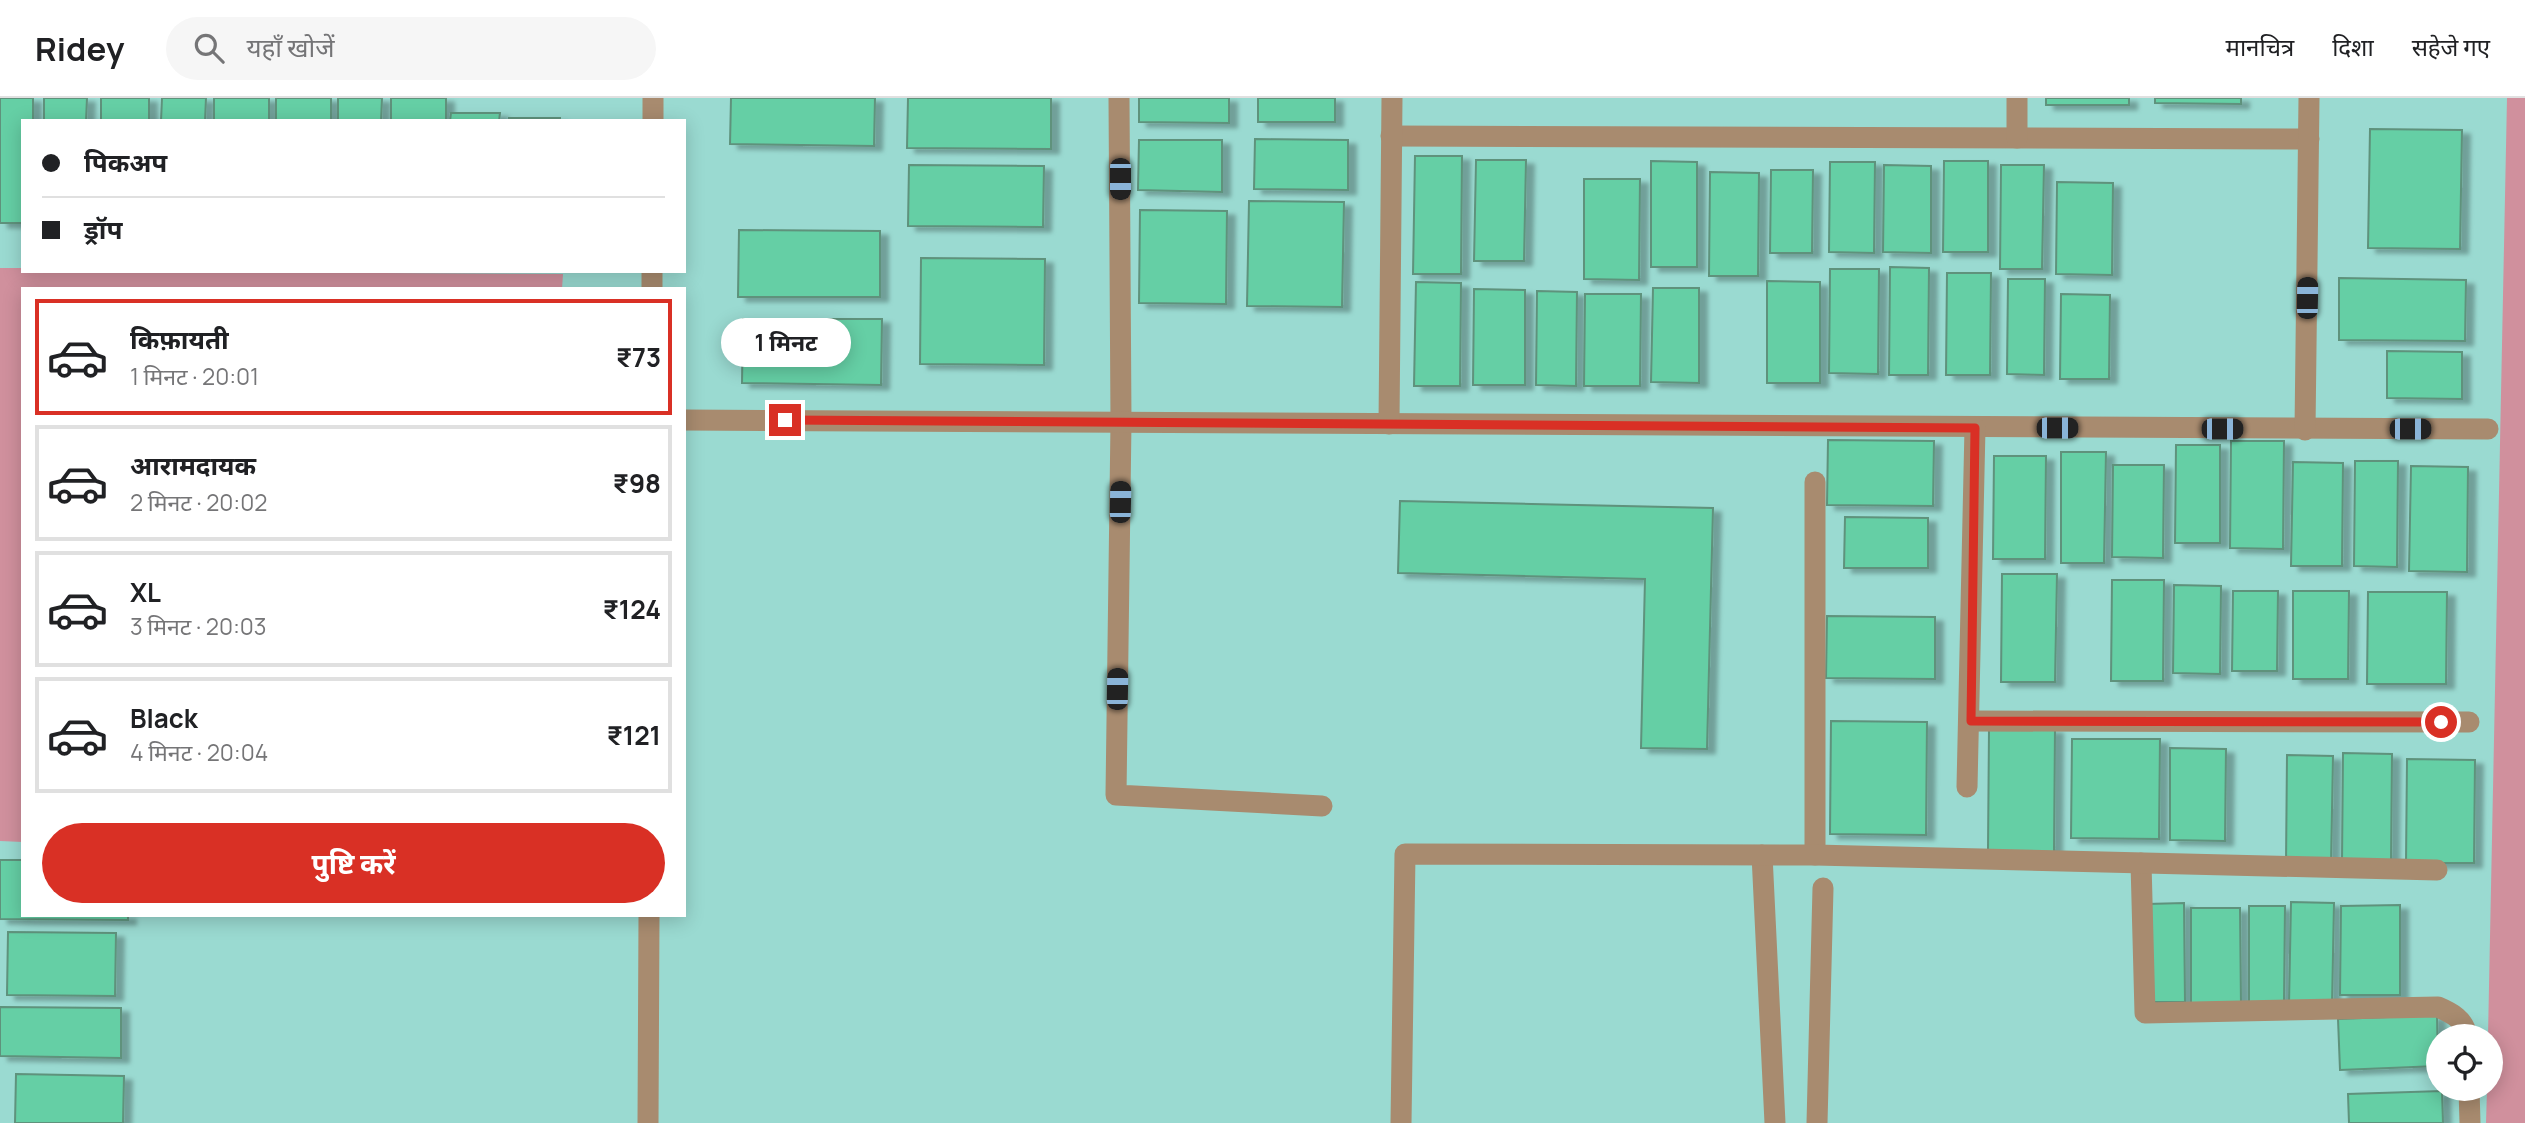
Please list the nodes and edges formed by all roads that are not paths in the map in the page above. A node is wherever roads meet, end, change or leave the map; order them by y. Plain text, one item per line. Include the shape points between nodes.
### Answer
1 (653, 98) edge
2 (1119, 98) edge
3 (1392, 98) edge
4 (2017, 98) edge
5 (2309, 98) edge
6 (653, 119) edge
7 (1391, 136) junction
8 (2017, 138) junction
9 (2309, 139) junction
10 (686, 419) edge
11 (1121, 422) junction
12 (1389, 424) junction
13 (1975, 428) junction
14 (2488, 429) dead end
15 (2305, 430) junction
16 (1815, 482) dead end
17 (1971, 721) junction
18 (2469, 722) dead end
19 (1968, 787) dead end
20 (1322, 806) dead end
21 (1762, 855) junction
22 (1815, 855) junction
23 (2141, 863) junction
24 (2437, 870) dead end
25 (1823, 888) dead end
26 (649, 917) edge
27 (2463, 1024) edge
28 (2469, 1101) edge
29 (648, 1123) edge
30 (1401, 1123) edge
31 (1775, 1123) edge
32 (1817, 1123) edge
33 (2470, 1123) edge

1 - 6 street
2 - 11 street
3 - 7 street
4 - 8 street
5 - 9 street
7 - 8 street
7 - 12 street
8 - 9 street
9 - 15 street
10 - 11 street
11 - 12 street
11 - 20 street via 1116,795
12 - 13 street
13 - 15 street
13 - 17 street
14 - 15 street
16 - 22 street
17 - 18 street
17 - 19 street
21 - 22 street
21 - 30 street via 1405,854
21 - 31 street
22 - 23 street
23 - 24 street
23 - 27 street via 2145,1013 2438,1007 2455,1014
25 - 32 street
26 - 29 street
28 - 33 street

